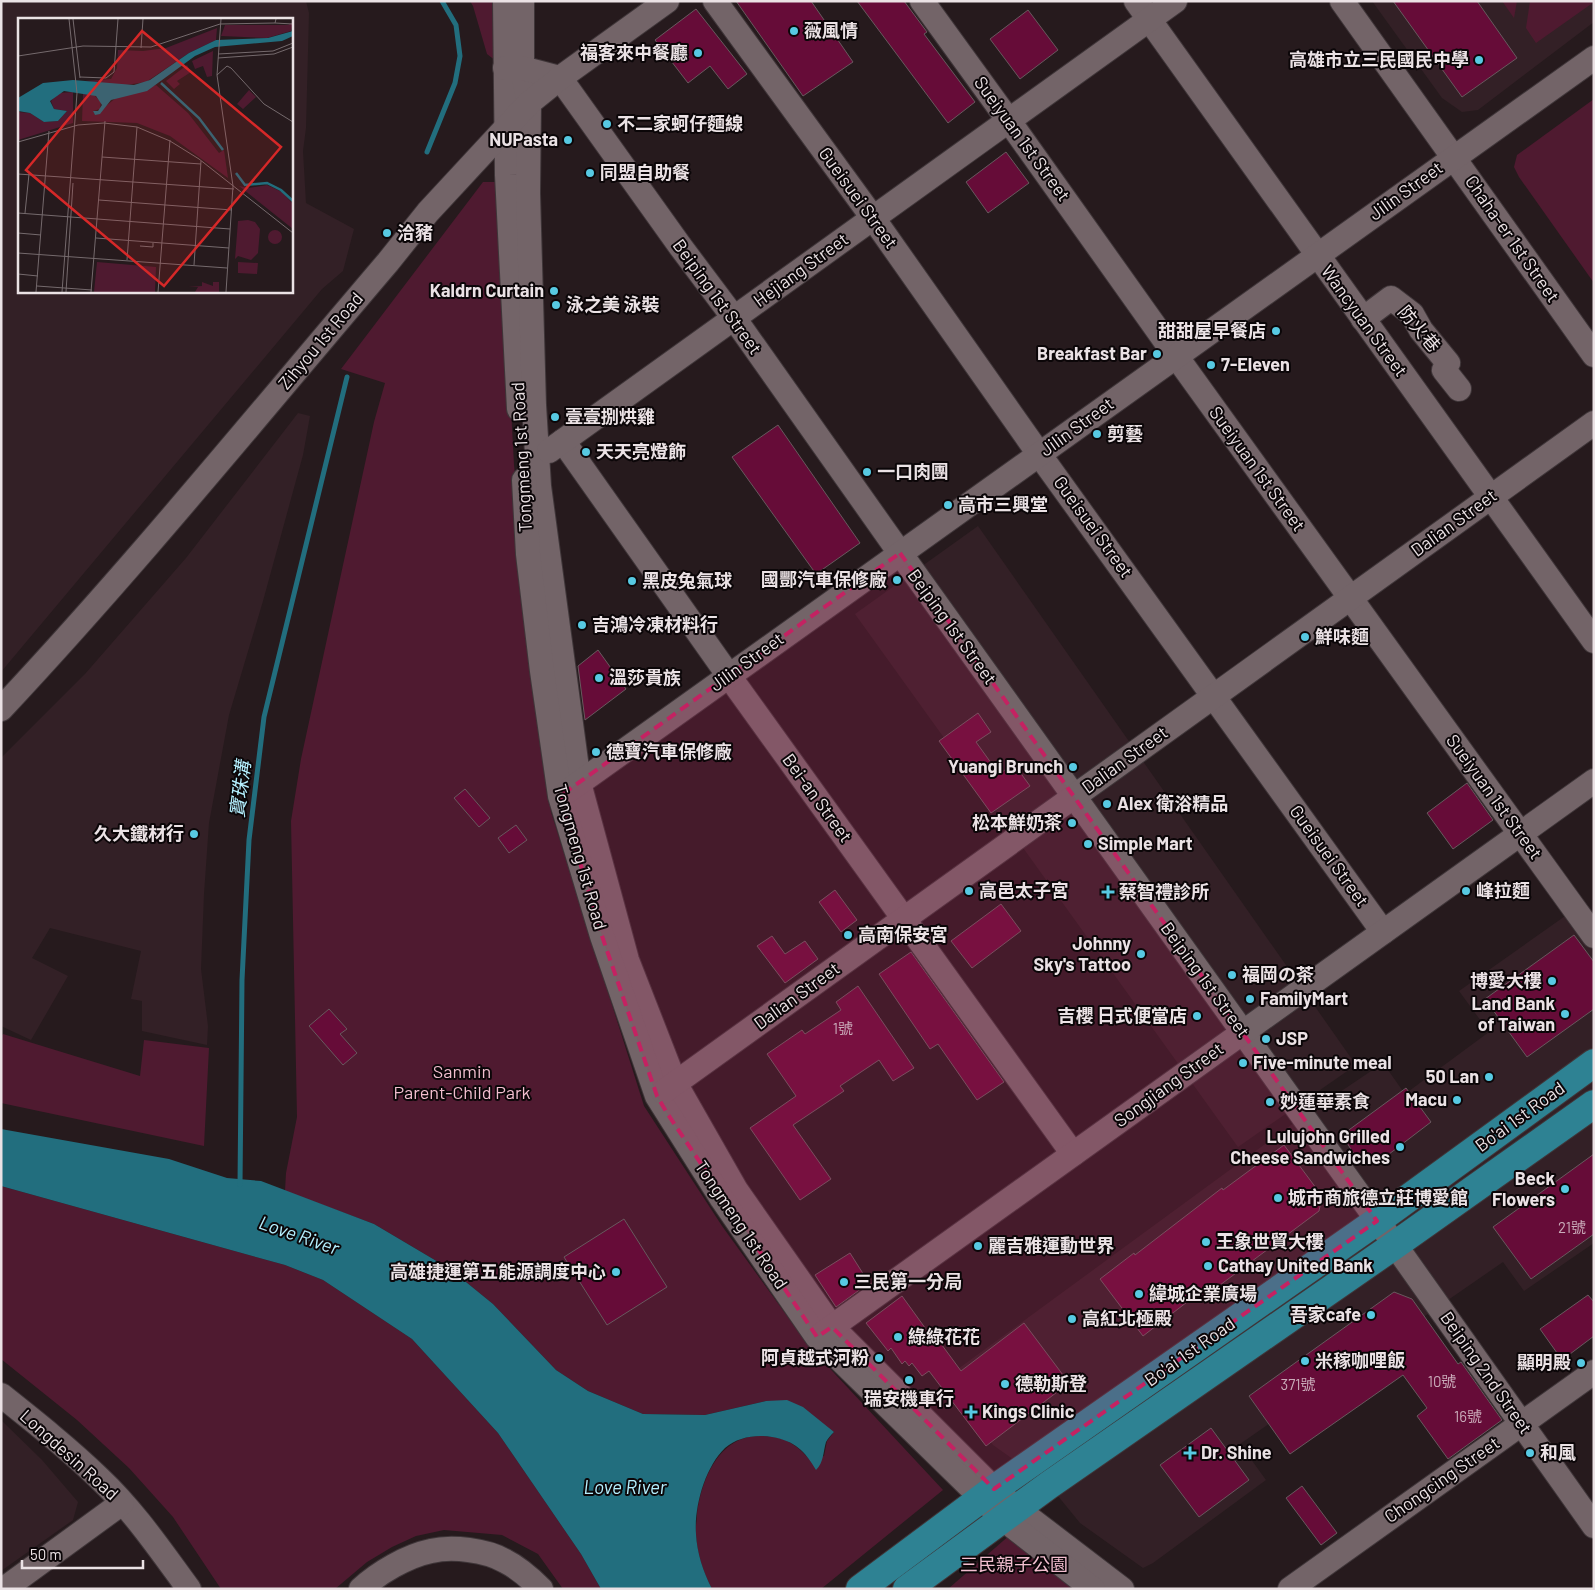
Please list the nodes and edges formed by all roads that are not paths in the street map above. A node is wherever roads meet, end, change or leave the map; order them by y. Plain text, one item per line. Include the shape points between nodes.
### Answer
1 (505, 1) edge
2 (522, 1) edge
3 (667, 1) edge
4 (715, 1) edge
5 (922, 1) edge
6 (1175, 1) edge
7 (1342, 1) edge
8 (1143, 10) edge
9 (1594, 58) edge
10 (513, 68) junction
11 (560, 78) junction
12 (529, 103) junction
13 (1009, 121) junction
14 (506, 127) junction
15 (1454, 158) junction
16 (873, 218) junction
17 (1317, 255) junction
18 (734, 318) junction
19 (1362, 319) junction
20 (1594, 354) edge
21 (1176, 356) junction
22 (1459, 389) dead end
23 (1594, 423) edge
24 (563, 442) junction
25 (1040, 454) junction
26 (530, 465) junction
27 (1491, 497) junction
28 (900, 553) junction
29 (1350, 598) junction
30 (1594, 641) edge
31 (729, 676) junction
32 (1214, 696) junction
33 (1, 709) edge
34 (1594, 780) edge
35 (570, 789) junction
36 (1074, 797) junction
37 (1520, 833) junction
38 (904, 919) junction
39 (1383, 932) junction
40 (1594, 936) edge
41 (1243, 1032) junction
42 (1594, 1063) edge
43 (666, 1090) junction
44 (1594, 1104) edge
45 (1073, 1154) junction
46 (1377, 1221) junction
47 (1395, 1245) junction
48 (825, 1332) junction
49 (1594, 1372) edge
50 (1, 1395) edge
51 (1521, 1424) junction
52 (988, 1494) junction
53 (122, 1503) junction
54 (1009, 1513) junction
55 (1594, 1526) edge
56 (4, 1589) edge
57 (189, 1589) edge
58 (361, 1589) edge
59 (541, 1589) edge
60 (860, 1589) edge
61 (907, 1589) edge
62 (1093, 1589) edge
63 (1122, 1589) edge
64 (1290, 1589) edge

1 - 10 street, Tongmeng 1st Road
2 - 10 street, Tongmeng 1st Road
3 - 11 street, Zihyou 1st Road
4 - 16 street, Gueisuei Street
5 - 13 street, Sueiyuan 1st Street
6 - 8 street, Hejiang Street
7 - 15 street, Chaha-er 1st Street
8 - 13 street, Hejiang Street
8 - 17 street, Wancyuan Street
9 - 15 street, Jilin Street
10 - 11 street
10 - 12 street, Tongmeng 1st Road
10 - 14 street, Tongmeng 1st Road
11 - 12 street, Zihyou 1st Road
11 - 18 street, Beiping 1st Street
12 - 14 street, Zihyou 1st Road
12 - 26 street, Tongmeng 1st Road
13 - 16 street, Hejiang Street
13 - 21 street, Sueiyuan 1st Street
14 - 26 street, Tongmeng 1st Road via 517,376
14 - 33 street, Zihyou 1st Road via 407,236 167,524
15 - 17 street, Jilin Street
15 - 20 street, Chaha-er 1st Street
16 - 18 street, Hejiang Street
16 - 25 street, Gueisuei Street
17 - 19 street, Wancyuan Street
17 - 21 street, Jilin Street
18 - 24 street, Hejiang Street
18 - 28 street, Beiping 1st Street
19 - 22 street, 防火巷 via 1391,298 1412,314 1448,364 1444,370
19 - 27 street, Wancyuan Street
21 - 25 street, Jilin Street
21 - 29 street, Sueiyuan 1st Street
23 - 27 street, Dalian Street
24 - 26 street, Hejiang Street
24 - 31 street, Bei-an Street
25 - 28 street, Jilin Street
25 - 32 street, Gueisuei Street
26 - 35 street, Tongmeng 1st Road via 528,554 542,670
27 - 29 street, Dalian Street
27 - 30 street, Wancyuan Street
28 - 31 street, Jilin Street
28 - 36 street, Beiping 1st Street
29 - 32 street, Dalian Street
29 - 37 street, Sueiyuan 1st Street
31 - 35 street, Jilin Street
31 - 38 street, Bei-an Street
32 - 36 street, Dalian Street
32 - 39 street, Gueisuei Street
34 - 37 street, Songjiang Street
35 - 43 street, Tongmeng 1st Road via 602,936
36 - 38 street, Dalian Street
36 - 41 street, Beiping 1st Street
37 - 39 street, Songjiang Street
37 - 40 street, Sueiyuan 1st Street
38 - 43 street, Dalian Street
38 - 45 street, Bei-an Street
39 - 41 street, Songjiang Street
41 - 45 street, Songjiang Street
41 - 46 street, Beiping 1st Street
42 - 46 main road, Bo'ai 1st Road
43 - 48 street, Tongmeng 1st Road via 722,1199
44 - 47 main road, Bo'ai 1st Road
45 - 48 street, Songjiang Street
46 - 47 street, Beiping 2nd Street
46 - 52 main road, Bo'ai 1st Road
47 - 51 street, Beiping 2nd Street
47 - 54 main road, Bo'ai 1st Road
48 - 52 street, Tongmeng 1st Road
49 - 51 street, Chongcing Street
50 - 53 street, Longdesin Road via 72,1454
51 - 55 street, Beiping 2nd Street
51 - 64 street, Chongcing Street
52 - 54 street, Tongmeng 1st Road
52 - 60 main road, Bo'ai 1st Road
53 - 56 street
53 - 57 street, Longdesin Road
54 - 61 main road, Bo'ai 1st Road
54 - 62 street
54 - 63 street
58 - 59 street via 387,1569 409,1559 431,1550 457,1549 505,1560

